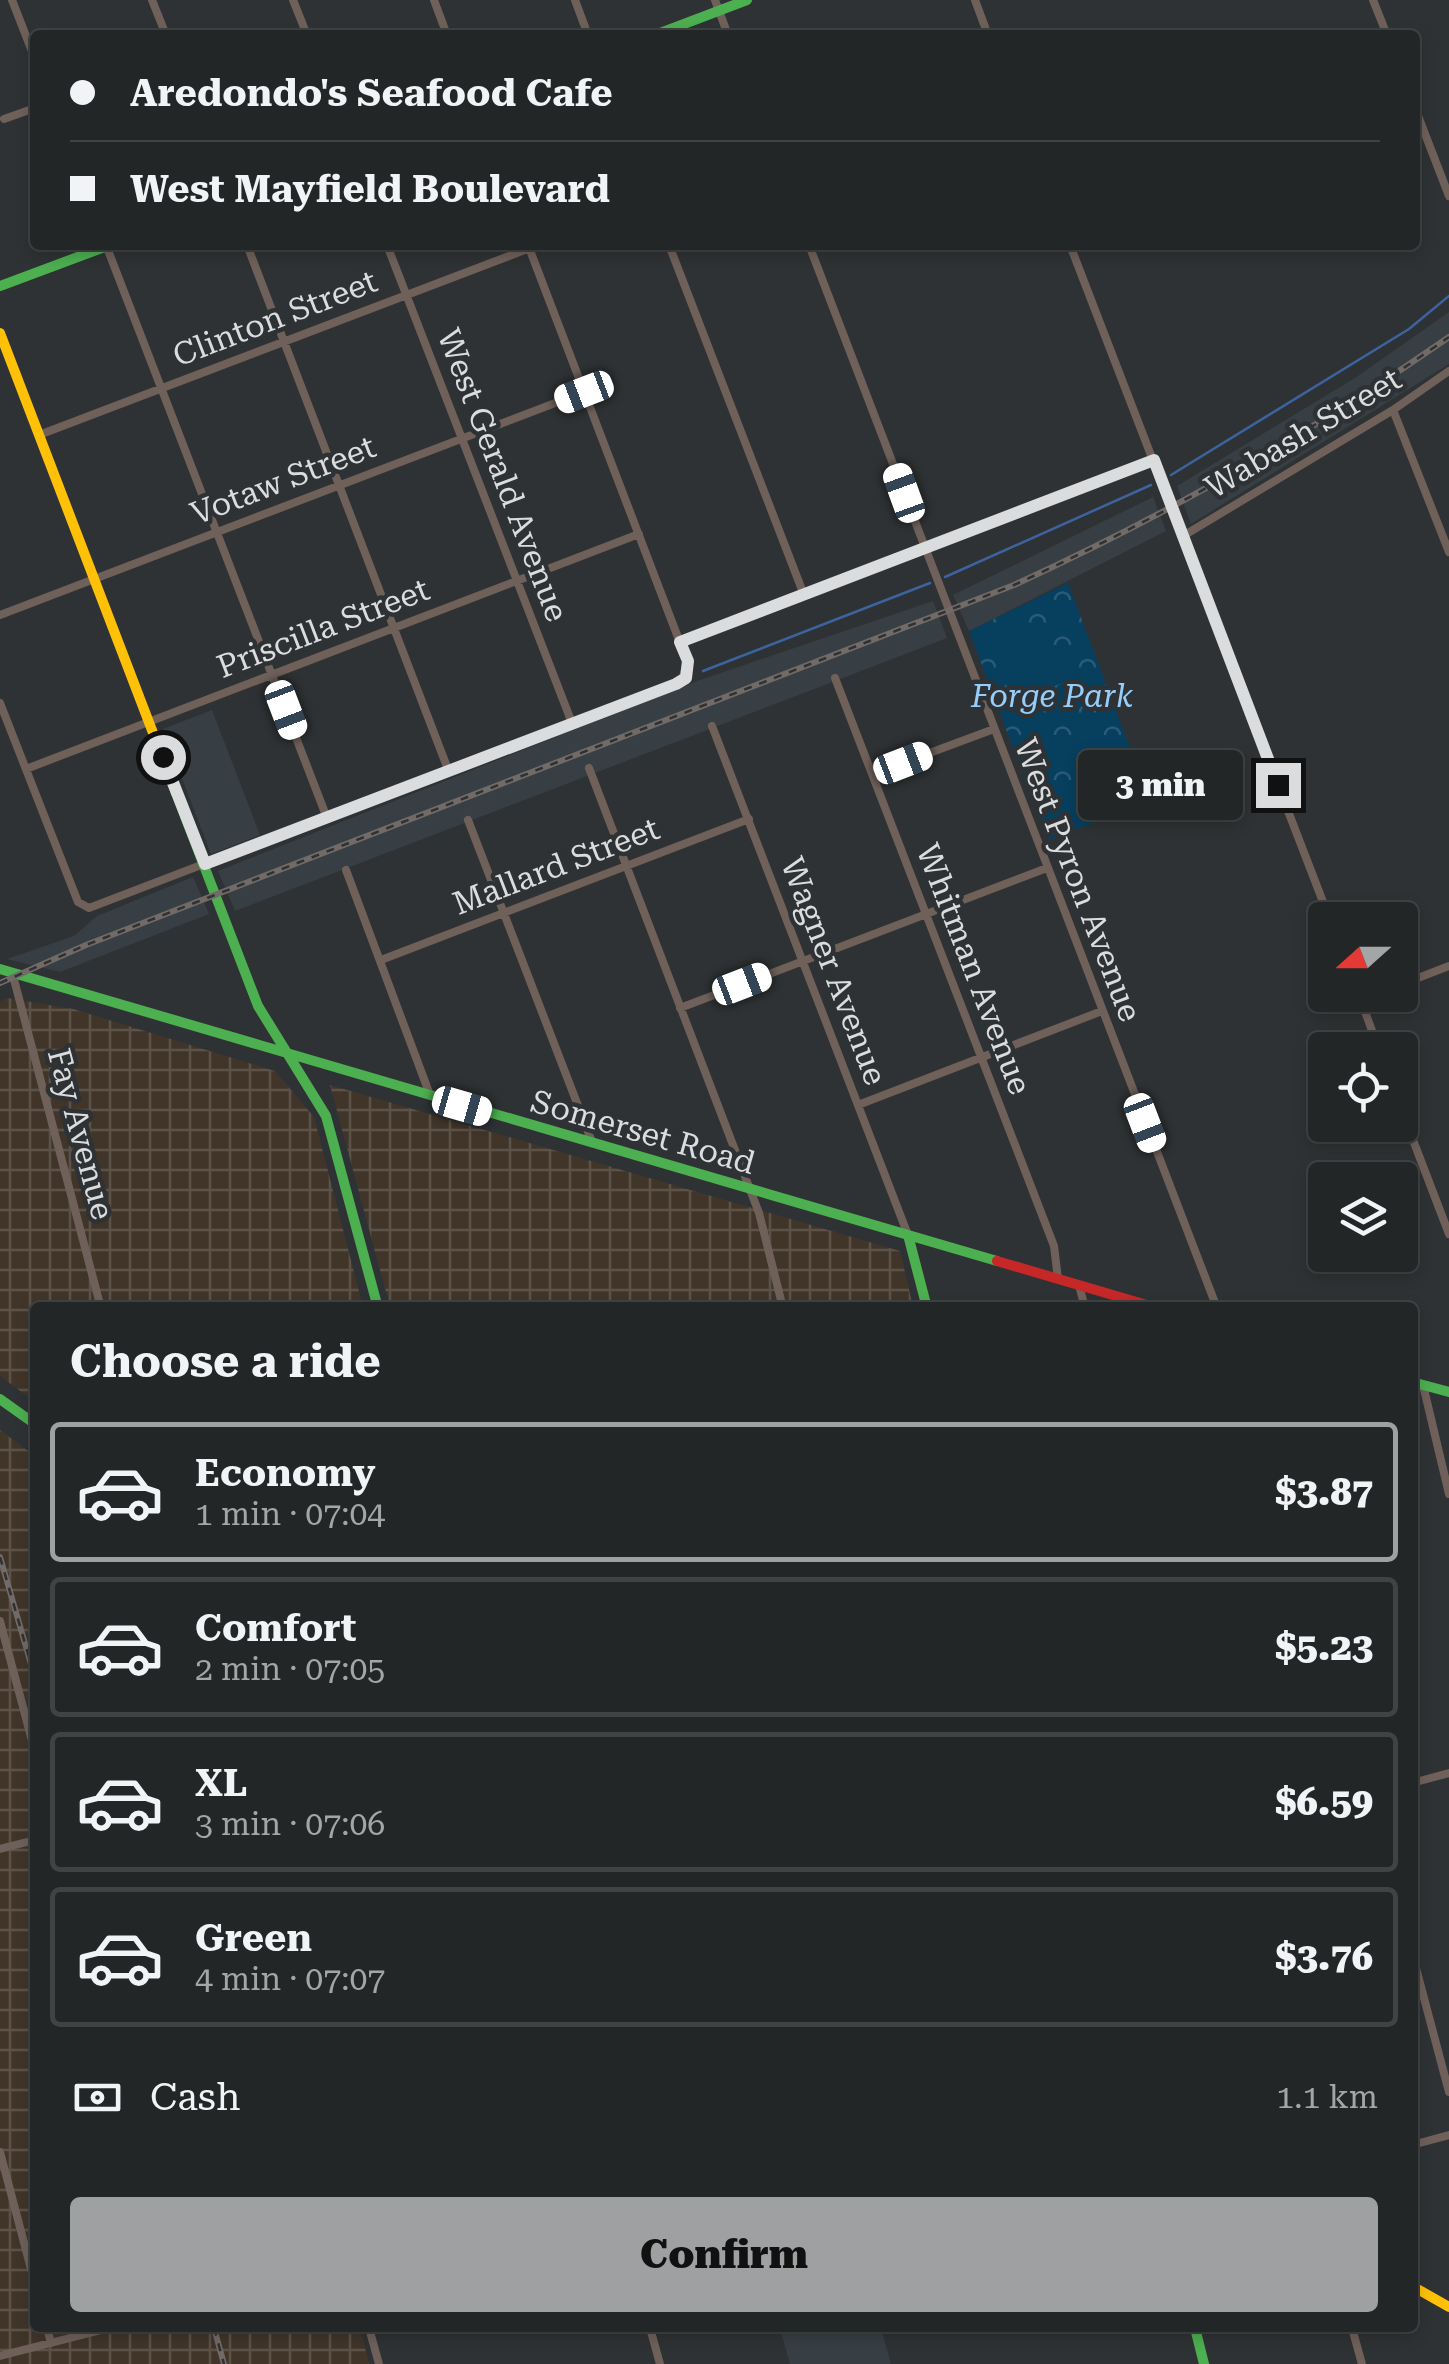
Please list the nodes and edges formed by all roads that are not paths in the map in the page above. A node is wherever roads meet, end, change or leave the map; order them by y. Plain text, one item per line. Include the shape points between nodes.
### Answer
1 (12, 0) edge
2 (152, 0) edge
3 (293, 0) edge
4 (434, 0) edge
5 (575, 0) edge
6 (747, 0) edge
7 (975, 0) edge
8 (1373, 0) edge
9 (717, 6) edge
10 (164, 30) edge
11 (305, 30) edge
12 (445, 30) edge
13 (586, 30) edge
14 (666, 30) edge
15 (726, 30) edge
16 (986, 30) edge
17 (1384, 30) edge
18 (30, 46) edge
19 (30, 110) edge
20 (4, 119) dead end
21 (1420, 121) edge
22 (1449, 196) edge
23 (94, 250) edge
24 (109, 250) edge
25 (248, 250) edge
26 (390, 250) edge
27 (519, 250) edge
28 (531, 250) edge
29 (671, 250) edge
30 (811, 250) edge
31 (1072, 250) edge
32 (0, 286) edge
33 (406, 293) junction
34 (0, 333) edge
35 (285, 341) junction
36 (1449, 371) edge
37 (162, 389) junction
38 (584, 392) junction
39 (1393, 410) junction
40 (39, 435) junction
41 (462, 438) junction
42 (1154, 460) junction
43 (340, 485) junction
44 (217, 532) junction
45 (639, 534) junction
46 (1183, 536) junction
47 (924, 548) junction
48 (1449, 552) edge
49 (94, 579) junction
50 (517, 581) junction
51 (804, 595) junction
52 (0, 615) edge
53 (394, 628) junction
54 (680, 642) junction
55 (272, 674) junction
56 (835, 678) dead end
57 (0, 703) edge
58 (149, 722) junction
59 (572, 723) junction
60 (712, 726) dead end
61 (994, 729) junction
62 (589, 768) dead end
63 (26, 769) junction
64 (449, 772) junction
65 (873, 774) junction
66 (327, 818) junction
67 (749, 819) junction
68 (468, 820) dead end
69 (205, 864) junction
70 (626, 865) junction
71 (1047, 868) junction
72 (346, 870) dead end
73 (1323, 902) edge
74 (504, 912) junction
75 (926, 914) junction
76 (382, 960) junction
77 (803, 961) junction
78 (1449, 966) edge
79 (6, 971) edge
80 (1418, 979) edge
81 (680, 1008) junction
82 (1102, 1011) junction
83 (284, 1054) junction
84 (982, 1058) junction
85 (430, 1096) junction
86 (858, 1106) junction
87 (1414, 1142) edge
88 (593, 1144) junction
89 (750, 1189) junction
90 (1449, 1234) edge
91 (908, 1235) junction
92 (1058, 1279) junction
93 (1079, 1285) junction
94 (99, 1302) edge
95 (376, 1302) edge
96 (781, 1302) edge
97 (925, 1302) edge
98 (1083, 1302) edge
99 (1137, 1302) edge
100 (1215, 1302) edge
101 (1418, 1383) edge
102 (1449, 1392) edge
103 (0, 1399) edge
104 (30, 1420) edge
105 (1449, 1494) edge
106 (0, 1621) edge
107 (30, 1733) edge
108 (1449, 1773) edge
109 (1418, 1781) edge
110 (30, 1841) edge
111 (0, 1850) edge
112 (1418, 1976) edge
113 (1449, 2092) edge
114 (1449, 2135) edge
115 (1418, 2143) edge
116 (0, 2152) edge
117 (30, 2265) edge
118 (1418, 2289) edge
119 (1449, 2307) edge
120 (47, 2332) edge
121 (93, 2332) edge
122 (370, 2332) edge
123 (651, 2332) edge
124 (1195, 2332) edge
125 (1353, 2332) edge
126 (50, 2343) junction
127 (0, 2356) edge
128 (379, 2364) edge
129 (660, 2364) edge
130 (1204, 2364) edge
131 (1362, 2364) edge

1 - 18 street
2 - 10 street
3 - 11 street
4 - 12 street
5 - 13 street
6 - 9 main road
7 - 16 street
8 - 17 street
9 - 14 main road
9 - 15 street
19 - 20 street
21 - 22 street
23 - 32 main road
24 - 37 street
25 - 35 street
26 - 33 street, West Gerald Avenue
27 - 33 street, Clinton Street
28 - 38 street
29 - 51 street
30 - 47 street, West Pyron Avenue
31 - 42 street
33 - 35 street, Clinton Street
33 - 41 street, West Gerald Avenue
34 - 40 main road
35 - 37 street, Clinton Street
35 - 43 street
36 - 39 street, Wabash Street
37 - 40 street, Clinton Street
37 - 44 street
38 - 41 street, Votaw Street
38 - 45 street
39 - 46 street, Wabash Street
39 - 48 street
40 - 49 main road
41 - 43 street, Votaw Street
41 - 50 street, West Gerald Avenue
42 - 46 street
42 - 47 street, Wabash Street
43 - 44 street, Votaw Street
43 - 53 street
44 - 49 street, Votaw Street
44 - 55 street
45 - 50 street, Priscilla Street
45 - 54 street
46 - 73 street
47 - 51 street, Wabash Street
47 - 61 street, West Pyron Avenue
49 - 52 street, Votaw Street
49 - 58 main road
50 - 53 street, Priscilla Street
50 - 59 street, West Gerald Avenue
51 - 54 street, Wabash Street
53 - 55 street, Priscilla Street
53 - 64 street
54 - 59 street via 686,678
55 - 58 street, Priscilla Street
55 - 66 street
56 - 65 street, Whitman Avenue
57 - 63 street
58 - 63 street, Priscilla Street
58 - 69 main road
59 - 64 street
60 - 67 street, Wagner Avenue
61 - 65 street
61 - 71 street, West Pyron Avenue
62 - 70 street
63 - 69 street via 80,906 94,907
64 - 66 street
65 - 75 street, Whitman Avenue
66 - 69 street
67 - 70 street, Mallard Street
67 - 77 street, Wagner Avenue
68 - 74 street
69 - 83 main road via 258,1006
70 - 74 street, Mallard Street
70 - 81 street
71 - 75 street
71 - 82 street, West Pyron Avenue
72 - 76 street
74 - 76 street, Mallard Street
74 - 88 street
75 - 77 street
75 - 84 street, Whitman Avenue
76 - 85 street
77 - 81 street
77 - 86 street, Wagner Avenue
78 - 80 street
79 - 83 main road, Somerset Road
79 - 94 street, Fay Avenue
81 - 89 street
82 - 84 street
82 - 100 street, West Pyron Avenue
83 - 85 main road, Somerset Road
83 - 95 main road via 326,1116
84 - 86 street
84 - 92 street, Whitman Avenue via 1054,1246
85 - 88 main road, Somerset Road
86 - 91 street, Wagner Avenue
87 - 90 street
88 - 89 main road, Somerset Road
89 - 91 main road, Somerset Road
89 - 96 street
91 - 92 main road, Somerset Road
91 - 97 main road
92 - 93 main road, Somerset Road
93 - 98 street
93 - 99 main road, Somerset Road
101 - 102 main road
101 - 105 street
103 - 104 main road
106 - 107 street
108 - 109 street
110 - 111 street
112 - 113 street
114 - 115 street
116 - 117 street
118 - 119 main road
120 - 126 street
121 - 126 street
122 - 128 street
123 - 129 street
124 - 130 main road
125 - 131 street
126 - 127 street

